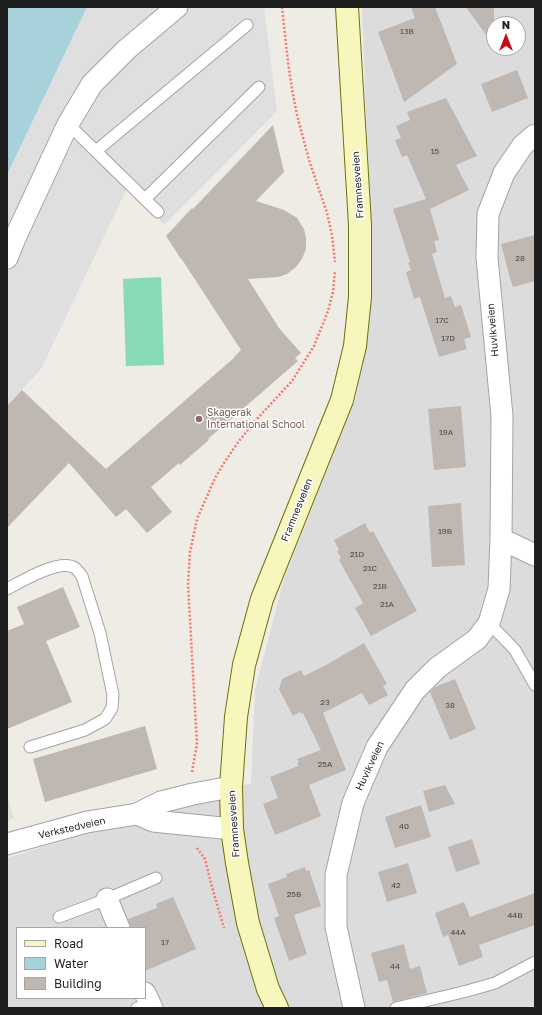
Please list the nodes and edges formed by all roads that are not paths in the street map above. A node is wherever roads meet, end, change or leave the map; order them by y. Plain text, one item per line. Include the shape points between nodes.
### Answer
1 (177, 7) edge
2 (347, 7) edge
3 (247, 25) dead end
4 (259, 87) dead end
5 (68, 124) junction
6 (535, 135) edge
7 (96, 151) junction
8 (145, 199) junction
9 (158, 212) dead end
10 (7, 258) edge
11 (501, 539) junction
12 (535, 555) edge
13 (7, 589) edge
14 (489, 623) junction
15 (535, 685) edge
16 (30, 747) dead end
17 (231, 787) junction
18 (137, 814) junction
19 (232, 829) junction
20 (7, 844) edge
21 (156, 878) dead end
22 (107, 899) junction
23 (59, 917) dead end
24 (119, 927) edge
25 (535, 962) edge
26 (276, 1008) edge
27 (354, 1008) edge
28 (396, 1008) edge

1 - 5 street via 127,49 92,84
2 - 17 main road, Framnesveien via 360,225 360,297 355,346 342,400 262,599 244,665 236,717
3 - 7 lane
4 - 8 lane
5 - 7 lane
5 - 10 street
6 - 11 street, Huvikveien via 523,145 504,173 488,214 486,258 502,416
7 - 8 lane
8 - 9 lane
11 - 12 street
11 - 14 street, Huvikveien via 499,589
13 - 16 lane via 49,568 75,568 82,576 100,633 113,695 112,708 105,719 85,730
14 - 15 lane via 515,650
14 - 27 street, Huvikveien via 477,639 437,668 415,690 377,747 353,804 336,875 336,927
17 - 18 street, Verkstedveien via 161,802
17 - 19 main road, Framnesveien
18 - 19 street via 153,821
18 - 20 street, Verkstedveien via 87,822
19 - 26 main road, Framnesveien via 248,923
21 - 22 lane
22 - 23 lane
22 - 24 street
25 - 28 lane via 495,983

